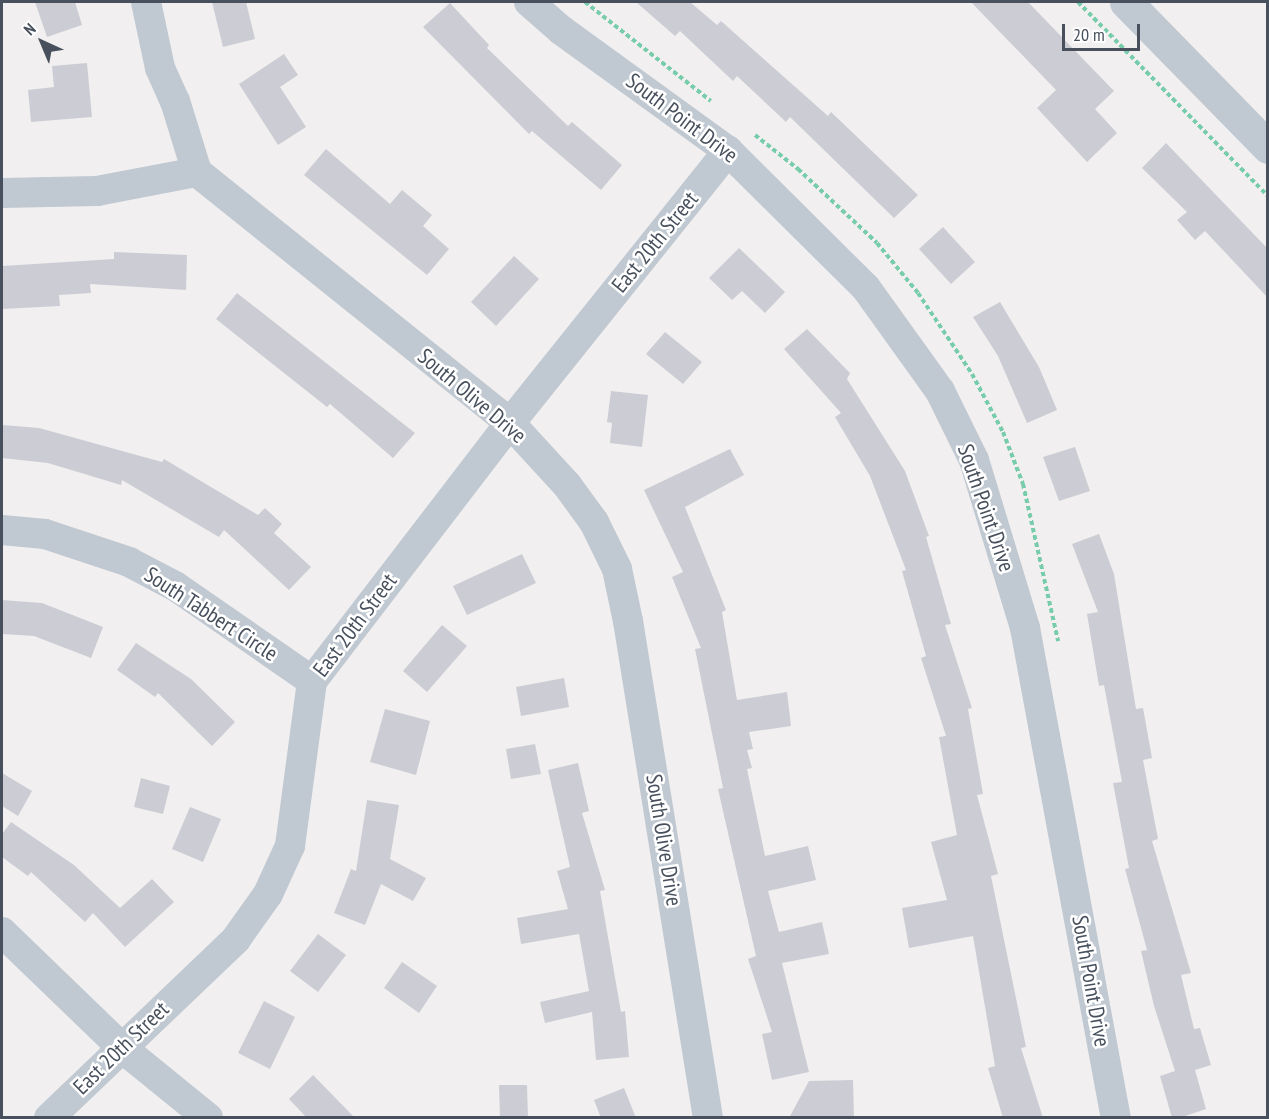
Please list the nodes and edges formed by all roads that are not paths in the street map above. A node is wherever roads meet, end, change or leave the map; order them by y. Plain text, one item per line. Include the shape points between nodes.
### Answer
1 (146, 2) edge
2 (529, 2) edge
3 (1126, 2) edge
4 (737, 139) junction
5 (1268, 147) edge
6 (197, 172) junction
7 (2, 193) edge
8 (510, 423) junction
9 (2, 530) edge
10 (312, 681) junction
11 (2, 932) edge
12 (122, 1048) junction
13 (50, 1118) edge
14 (208, 1118) edge
15 (708, 1118) edge
16 (1116, 1118) edge

1 - 6 street via 160,68 175,101
2 - 4 street, South Point Drive via 561,30
3 - 5 street
4 - 8 street, East 20th Street
4 - 16 street, South Point Drive via 866,288 940,391 974,460 1025,628
6 - 7 street via 97,191
6 - 8 street, South Olive Drive
8 - 10 street, East 20th Street
8 - 15 street, South Olive Drive via 567,485 594,522 617,569
9 - 10 street, South Tabbert Circle via 45,534 129,562 175,586
10 - 12 street, East 20th Street via 292,835 268,894 236,939
11 - 12 street
12 - 13 street, East 20th Street
12 - 14 street

